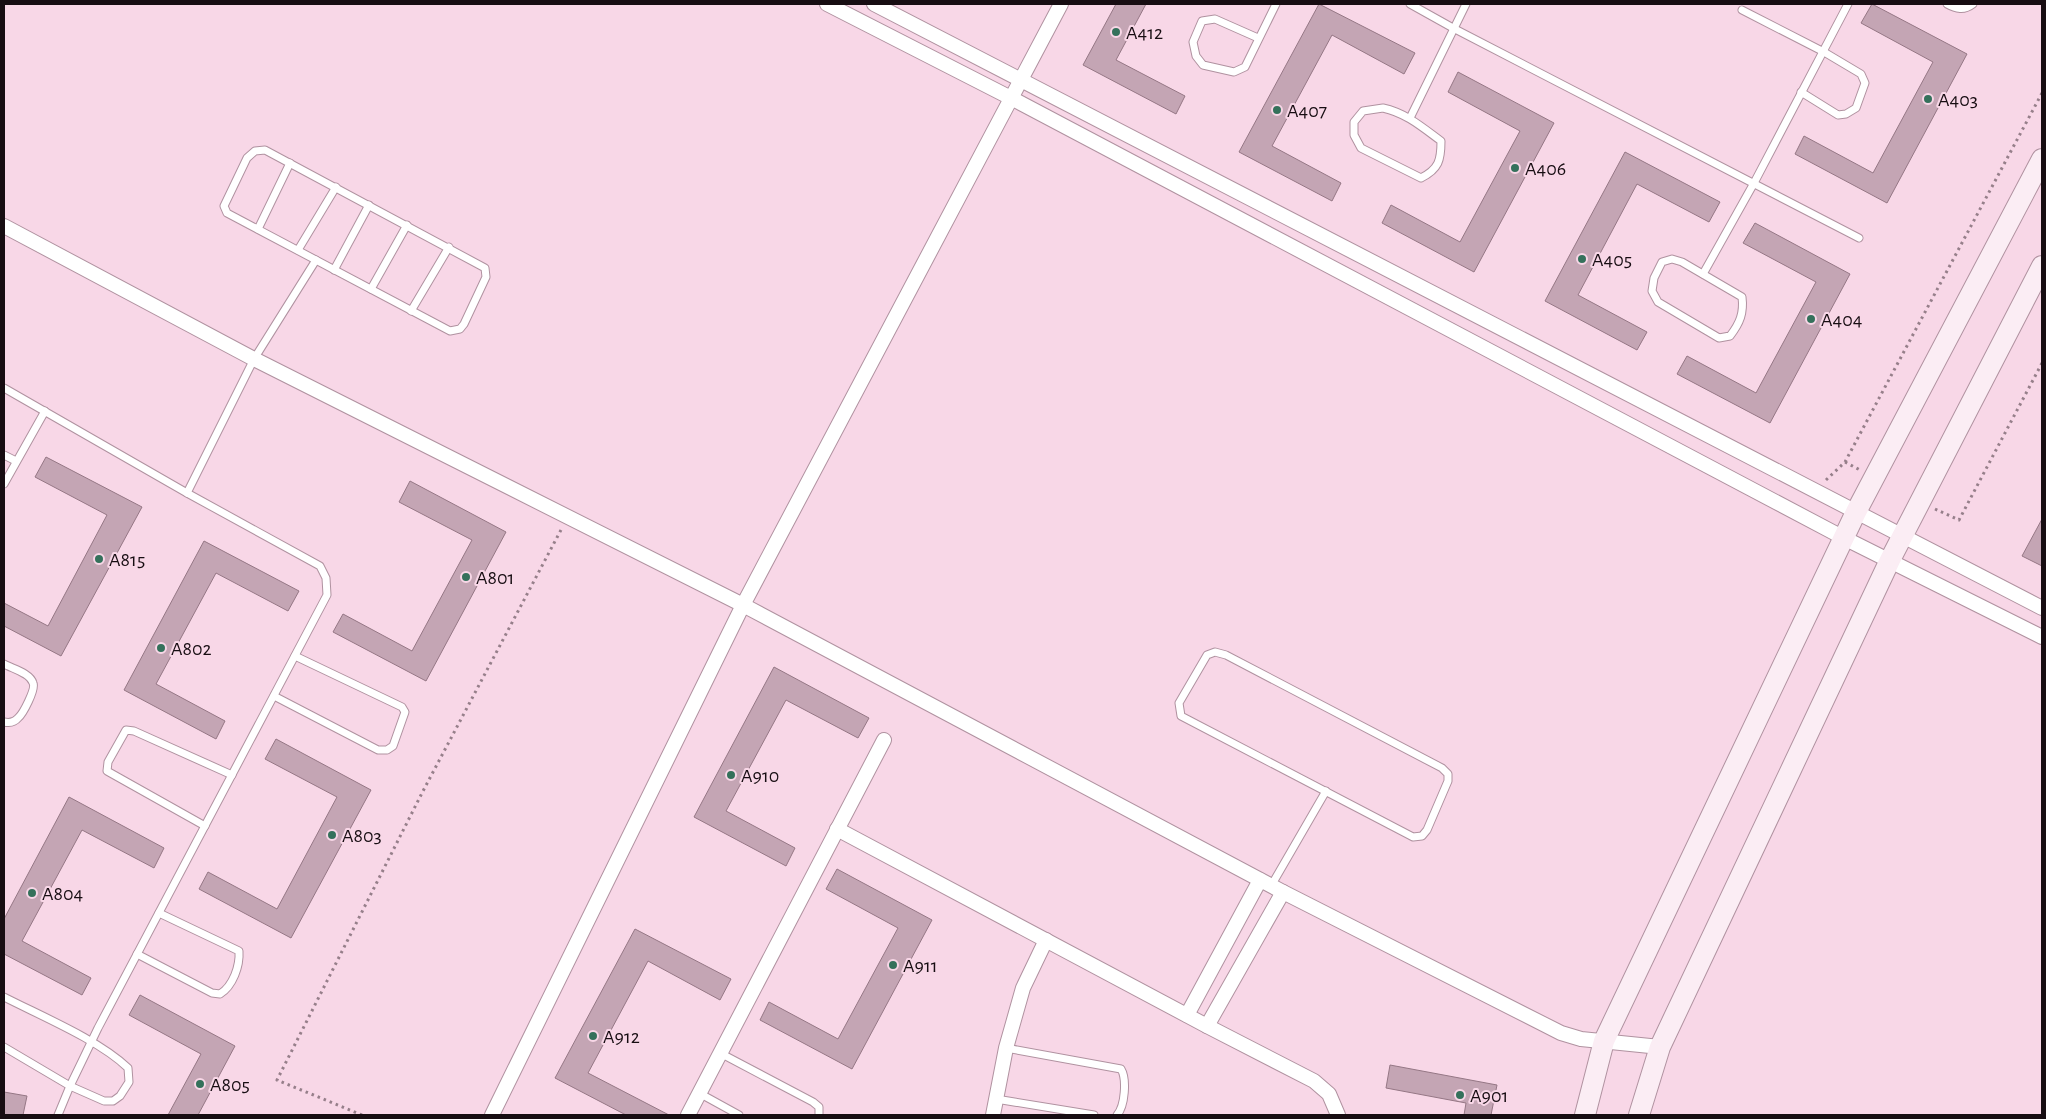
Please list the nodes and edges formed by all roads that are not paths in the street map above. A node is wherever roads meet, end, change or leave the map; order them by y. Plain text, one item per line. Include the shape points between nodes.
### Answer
1 (827, 4) edge
2 (874, 4) edge
3 (1061, 4) edge
4 (1276, 4) edge
5 (1410, 4) edge
6 (1466, 4) edge
7 (1848, 4) edge
8 (1947, 4) edge
9 (1972, 4) edge
10 (1742, 10) dead end
11 (1453, 28) junction
12 (1258, 38) junction
13 (1824, 52) junction
14 (1021, 80) junction
15 (1801, 92) junction
16 (1011, 98) junction
17 (1410, 118) junction
18 (2042, 160) edge
19 (290, 163) junction
20 (1754, 183) junction
21 (336, 187) junction
22 (369, 205) junction
23 (407, 225) junction
24 (4, 226) edge
25 (258, 229) junction
26 (1859, 238) dead end
27 (448, 247) junction
28 (298, 250) junction
29 (316, 260) junction
30 (2042, 266) edge
31 (334, 270) junction
32 (1703, 274) junction
33 (371, 289) junction
34 (411, 311) junction
35 (254, 359) junction
36 (4, 388) edge
37 (45, 411) junction
38 (4, 455) edge
39 (16, 462) junction
40 (4, 484) edge
41 (187, 493) junction
42 (1856, 512) junction
43 (1901, 536) junction
44 (1844, 538) junction
45 (1890, 560) junction
46 (743, 605) junction
47 (2042, 608) edge
48 (2042, 636) edge
49 (295, 656) junction
50 (4, 664) edge
51 (274, 696) junction
52 (4, 722) edge
53 (884, 740) dead end
54 (232, 775) junction
55 (1326, 791) junction
56 (205, 826) junction
57 (837, 829) junction
58 (1271, 886) junction
59 (159, 913) junction
60 (1046, 940) junction
61 (137, 954) junction
62 (4, 997) edge
63 (1187, 1015) junction
64 (1207, 1026) junction
65 (1604, 1041) junction
66 (91, 1042) junction
67 (4, 1047) edge
68 (1660, 1047) junction
69 (1006, 1048) junction
70 (720, 1053) junction
71 (70, 1086) junction
72 (699, 1093) junction
73 (996, 1099) junction
74 (58, 1115) edge
75 (492, 1115) edge
76 (688, 1115) edge
77 (739, 1115) edge
78 (818, 1115) edge
79 (993, 1115) edge
80 (1094, 1115) edge
81 (1117, 1115) edge
82 (1338, 1115) edge
83 (1585, 1115) edge
84 (1640, 1115) edge

1 - 16 street
2 - 14 street
3 - 14 street
4 - 12 lane
5 - 11 lane
6 - 11 lane
7 - 13 lane
8 - 9 lane via 1957,9
10 - 13 lane
11 - 17 lane
11 - 20 lane
12 - 12 lane via 1215,19 1202,21 1193,42 1196,56 1203,65 1234,72 1245,67
13 - 15 lane
13 - 15 lane via 1861,74 1865,82 1856,108 1838,115
14 - 16 street
14 - 42 street
15 - 20 lane
16 - 44 street
16 - 46 street
17 - 17 lane via 1441,141 1441,158 1430,173 1421,178 1361,148 1354,135 1354,122 1363,111 1383,108
18 - 42 street
19 - 21 lane
19 - 25 lane
19 - 25 lane via 265,150 255,151 247,158 224,206 227,213
20 - 26 lane
20 - 32 lane
21 - 22 lane
21 - 28 lane
22 - 23 lane
22 - 31 lane
23 - 27 lane
23 - 33 lane
24 - 35 street
25 - 28 lane
27 - 34 lane
27 - 34 lane via 485,268 486,277 464,324 460,329 450,331
28 - 29 lane
29 - 31 lane
29 - 35 lane
30 - 43 street
31 - 33 lane
32 - 32 lane via 1742,297 1744,312 1730,336 1719,338 1658,302 1652,291 1662,262 1672,259
33 - 34 lane
35 - 41 lane
35 - 46 street
36 - 37 lane
37 - 39 lane
37 - 41 lane
38 - 39 lane
39 - 40 lane
41 - 49 lane via 320,566 326,578 327,595
42 - 43 street
42 - 44 street
43 - 45 street
43 - 47 street
44 - 45 street
44 - 65 street
45 - 48 street
45 - 68 street
46 - 58 street
46 - 75 street
49 - 51 lane
49 - 51 lane via 402,707 405,712 393,746 378,750
50 - 52 lane via 28,676 35,688 19,718 11,723
51 - 54 lane
53 - 57 street
54 - 56 lane
54 - 56 lane via 126,730 108,762 107,771
55 - 55 lane via 1181,716 1179,703 1207,655 1215,652 1226,655 1448,774 1428,830 1422,836 1413,837
55 - 58 lane
56 - 59 lane
57 - 60 street
57 - 70 street
58 - 63 street
58 - 64 street
58 - 65 street via 1561,1033
59 - 61 lane
59 - 61 lane via 239,951 240,963 226,990 220,994 212,993
60 - 63 street
60 - 69 street via 1023,988
61 - 66 lane
62 - 66 lane
63 - 64 street
64 - 82 street via 1314,1081 1329,1094
65 - 68 street
65 - 83 street
66 - 71 lane
66 - 71 lane via 128,1068 129,1082 120,1096 112,1101 104,1101
67 - 71 lane
68 - 84 street
69 - 73 street
69 - 81 lane via 1122,1069 1125,1075 1121,1111
70 - 72 street
70 - 78 lane via 814,1102
71 - 74 lane
72 - 76 street
72 - 77 lane
73 - 79 street
73 - 80 lane

